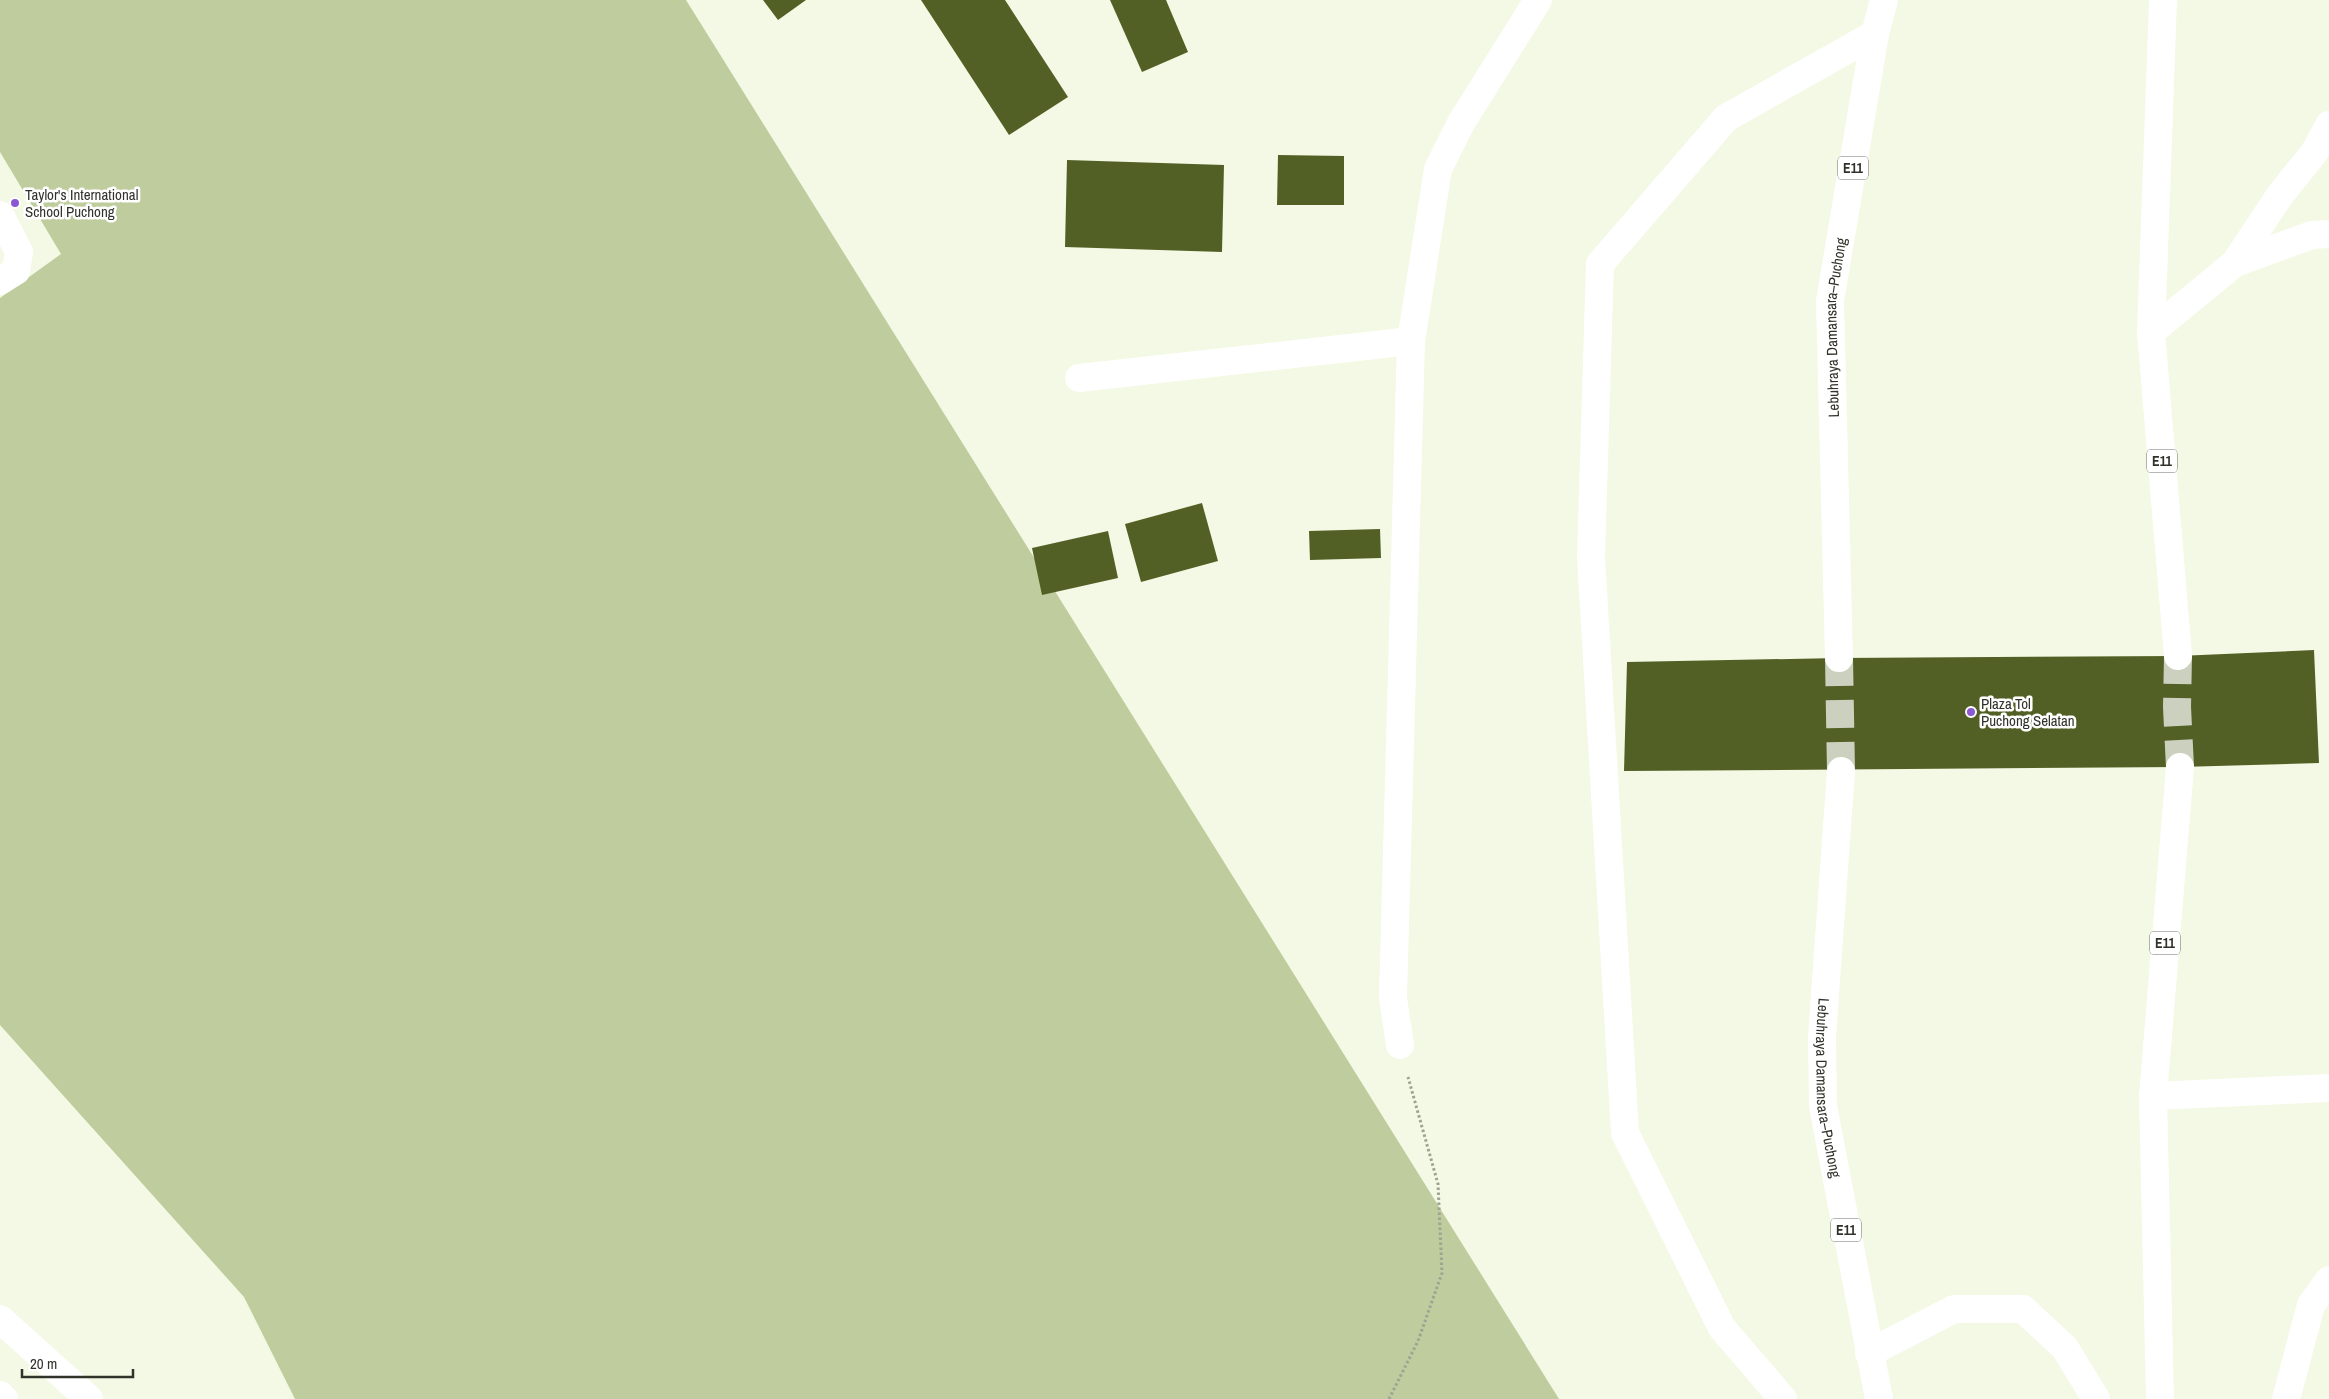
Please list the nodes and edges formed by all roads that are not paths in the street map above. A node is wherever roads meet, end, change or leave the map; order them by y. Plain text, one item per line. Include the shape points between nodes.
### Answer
1 (1538, 0) edge
2 (1884, 0) edge
3 (2163, 0) edge
4 (1875, 34) junction
5 (2329, 125) edge
6 (0, 215) edge
7 (2329, 234) edge
8 (2235, 262) junction
9 (0, 281) edge
10 (2151, 332) junction
11 (1411, 341) junction
12 (1079, 378) dead end
13 (2178, 656) tunnel mouth
14 (1839, 658) tunnel mouth
15 (2180, 767) tunnel mouth
16 (1841, 771) tunnel mouth
17 (1400, 1045) road end
18 (2329, 1088) edge
19 (2153, 1096) junction
20 (2329, 1280) edge
21 (0, 1319) edge
22 (1869, 1353) junction
23 (0, 1395) edge
24 (4, 1399) edge
25 (89, 1399) edge
26 (1783, 1399) edge
27 (1879, 1399) edge
28 (2096, 1399) edge
29 (2160, 1399) edge
30 (2286, 1399) edge

1 - 11 main road via 1461,123 1438,169
2 - 4 main road, Lebuhraya Damansara–Puchong / E11
3 - 10 main road, E11
4 - 14 main road, Lebuhraya Damansara–Puchong / E11 via 1830,301
4 - 26 main road via 1726,118 1600,264 1591,557 1625,1134 1722,1328
5 - 8 main road via 2314,153 2280,194
6 - 9 main road via 19,252 16,270
7 - 8 main road via 2312,235
8 - 10 main road
10 - 13 main road, E11
11 - 12 main road
11 - 17 main road via 1393,998
15 - 19 main road, E11
16 - 22 main road, Lebuhraya Damansara–Puchong / E11 via 1822,1036 1823,1106
18 - 19 main road
19 - 29 main road, E11
20 - 30 main road via 2311,1305
21 - 25 main road
22 - 27 main road, Lebuhraya Damansara–Puchong / E11
22 - 28 main road via 1954,1308 2023,1309 2065,1348
23 - 24 main road

